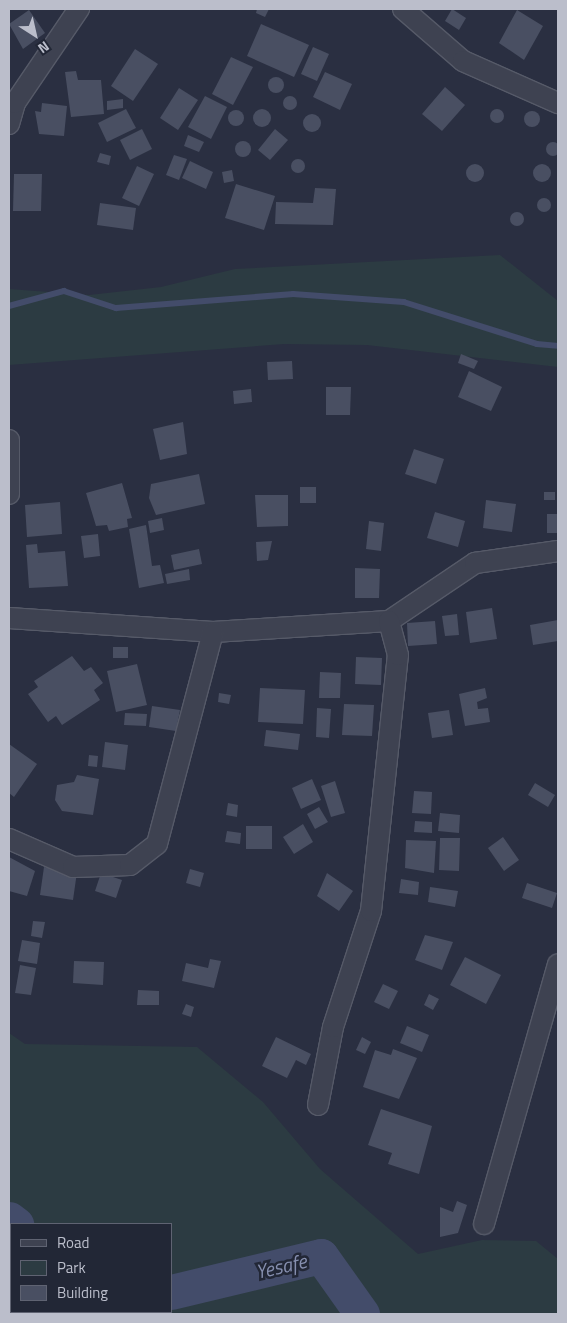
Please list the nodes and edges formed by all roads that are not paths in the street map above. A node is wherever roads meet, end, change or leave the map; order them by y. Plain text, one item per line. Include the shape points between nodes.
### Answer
1 (79, 9) edge
2 (403, 9) edge
3 (558, 103) edge
4 (9, 124) edge
5 (9, 440) edge
6 (9, 494) edge
7 (558, 551) edge
8 (9, 618) edge
9 (389, 621) junction
10 (213, 632) junction
11 (9, 839) edge
12 (558, 964) edge
13 (318, 1104) dead end
14 (484, 1224) dead end

1 - 4 street via 15,103
2 - 3 street via 463,61
5 - 6 street
7 - 9 street via 475,563 445,579 419,604
8 - 10 street
9 - 10 street
9 - 13 street via 398,655 371,911 332,1027
10 - 11 street via 157,844 130,865 73,868
12 - 14 street

